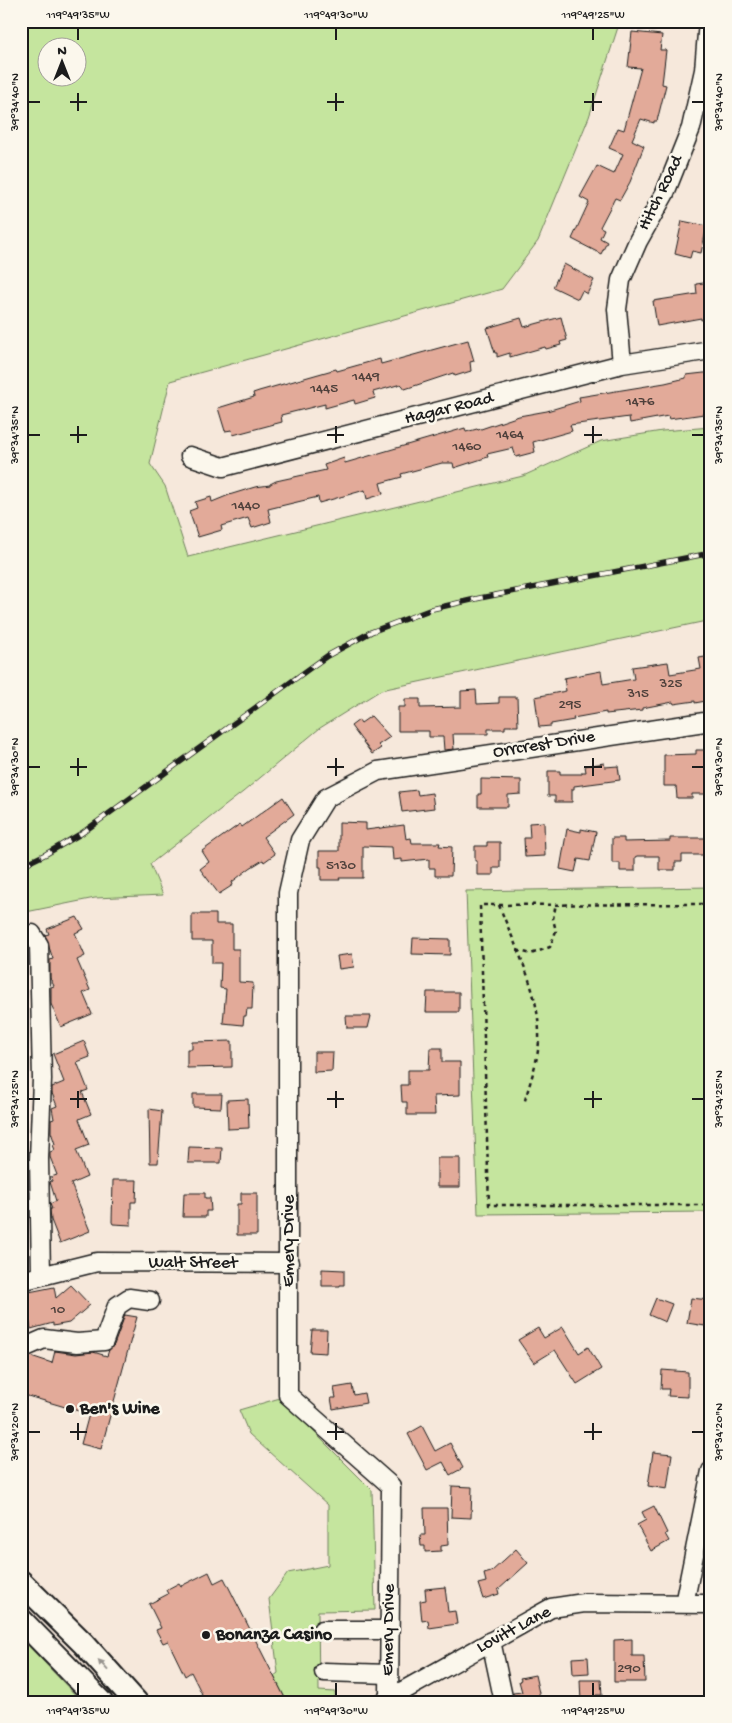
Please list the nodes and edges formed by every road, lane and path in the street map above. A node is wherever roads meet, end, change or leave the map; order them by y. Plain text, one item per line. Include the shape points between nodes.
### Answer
1 (708, 21) edge
2 (711, 350) edge
3 (622, 364) junction
4 (190, 456) dead end
5 (711, 720) edge
6 (378, 771) joint
7 (556, 904) junction
8 (711, 904) edge
9 (499, 905) junction
10 (21, 936) edge
11 (517, 950) junction
12 (524, 1104) dead end
13 (711, 1205) edge
14 (289, 1263) junction
15 (41, 1276) junction
16 (21, 1281) edge
17 (150, 1301) dead end
18 (21, 1349) edge
19 (711, 1471) edge
20 (21, 1582) edge
21 (684, 1604) junction
22 (711, 1604) edge
23 (21, 1620) edge
24 (322, 1630) dead end
25 (389, 1630) junction
26 (491, 1641) junction
27 (324, 1672) dead end
28 (389, 1674) junction
29 (21, 1689) edge
30 (386, 1700) edge
31 (31, 1702) edge
32 (101, 1702) edge
33 (136, 1702) edge
34 (504, 1702) edge

1 - 3 street, Hitch Road via 704,70 691,128 664,193 621,280 617,309
2 - 3 street, Hagar Road
3 - 4 street, Hagar Road via 223,467
5 - 6 street, Orrcrest Drive
6 - 14 street, Emery Drive via 326,798 300,840 288,893
7 - 8 path
7 - 9 path
7 - 11 path via 553,919 556,931 550,947 531,954
9 - 11 path
9 - 13 path via 480,905 489,1205
10 - 15 street via 32,934 40,945
11 - 12 path via 530,977 540,1034 536,1063
14 - 15 street, Walt Street via 97,1262
14 - 25 street, Emery Drive via 288,1395 391,1486
15 - 16 street, Walt Street
17 - 18 street via 129,1298 117,1306 104,1341 78,1343 44,1339
19 - 21 street
33 -> 20 main road via 84,1644
21 - 22 street, Lovitt Lane
21 - 26 street, Lovitt Lane via 584,1603 551,1608
23 - 32 main road
24 - 25 street
25 - 28 street, Emery Drive
26 - 30 street, Lovitt Lane
26 - 34 street
27 - 28 street
28 - 30 street, Emery Drive
29 - 31 path

